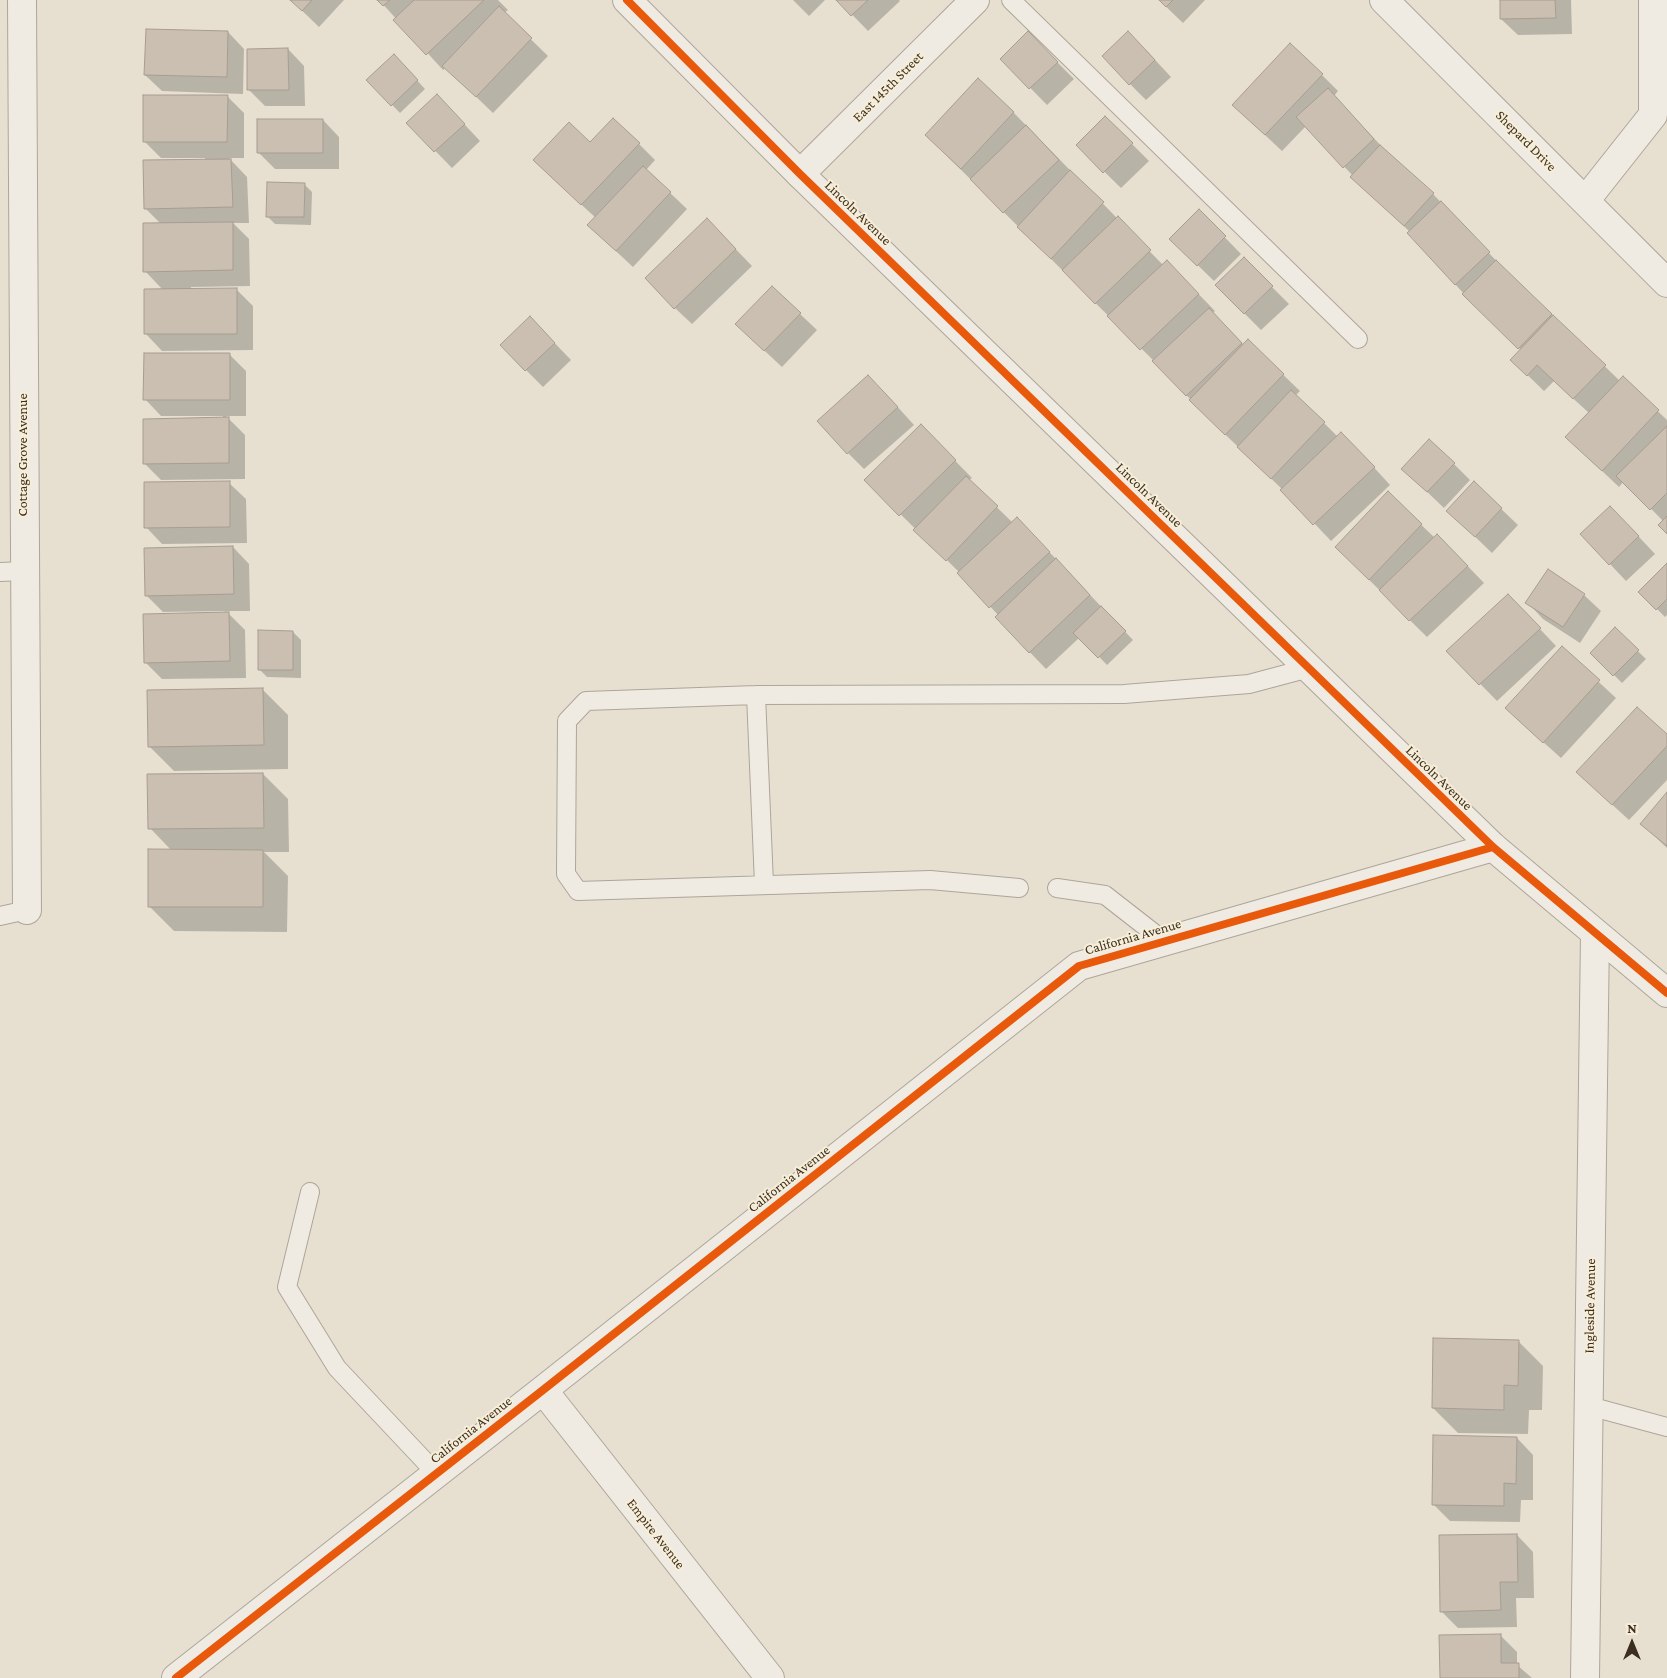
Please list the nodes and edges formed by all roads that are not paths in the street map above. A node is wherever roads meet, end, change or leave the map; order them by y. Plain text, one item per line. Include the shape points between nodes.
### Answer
1 (22, 0) edge
2 (627, 0) edge
3 (975, 0) edge
4 (1011, 0) edge
5 (1384, 0) edge
6 (1653, 0) edge
7 (11, 74) edge
8 (800, 174) junction
9 (1585, 201) junction
10 (1667, 283) edge
11 (1358, 339) dead end
12 (12, 403) edge
13 (12, 571) edge
14 (1309, 668) junction
15 (756, 695) junction
16 (1493, 847) junction
17 (764, 884) junction
18 (1019, 888) dead end
19 (1057, 888) dead end
20 (27, 910) joint
21 (0, 916) edge
22 (1595, 934) junction
23 (1164, 941) junction
24 (1667, 994) edge
25 (310, 1192) dead end
26 (543, 1390) junction
27 (1589, 1406) junction
28 (1667, 1427) edge
29 (436, 1473) junction
30 (176, 1678) edge
31 (770, 1678) edge
32 (1585, 1678) edge

1 - 7 street, Cottage Grove Avenue
2 - 8 street, Lincoln Avenue
3 - 8 street, East 145th Street
4 - 11 lane
5 - 9 street, Shepard Drive
6 - 9 street via 1653,115
7 - 12 street, Cottage Grove Avenue
8 - 14 street, Lincoln Avenue
9 - 10 street, Shepard Drive
12 - 13 street, Cottage Grove Avenue
13 - 20 street, Cottage Grove Avenue
14 - 15 lane via 1249,684 1124,694
14 - 16 street, Lincoln Avenue
15 - 17 lane
15 - 17 lane via 586,701 567,721 566,874 578,891
16 - 22 street, Lincoln Avenue
16 - 23 street, California Avenue
17 - 18 lane via 930,880
19 - 23 lane via 1105,895
20 - 21 lane
22 - 24 street, Lincoln Avenue
22 - 27 street, Ingleside Avenue
23 - 26 street, California Avenue via 1079,966
25 - 29 lane via 287,1287 337,1368
26 - 29 street, California Avenue
26 - 31 street, Empire Avenue
27 - 28 lane
27 - 32 street, Ingleside Avenue
29 - 30 street, California Avenue

